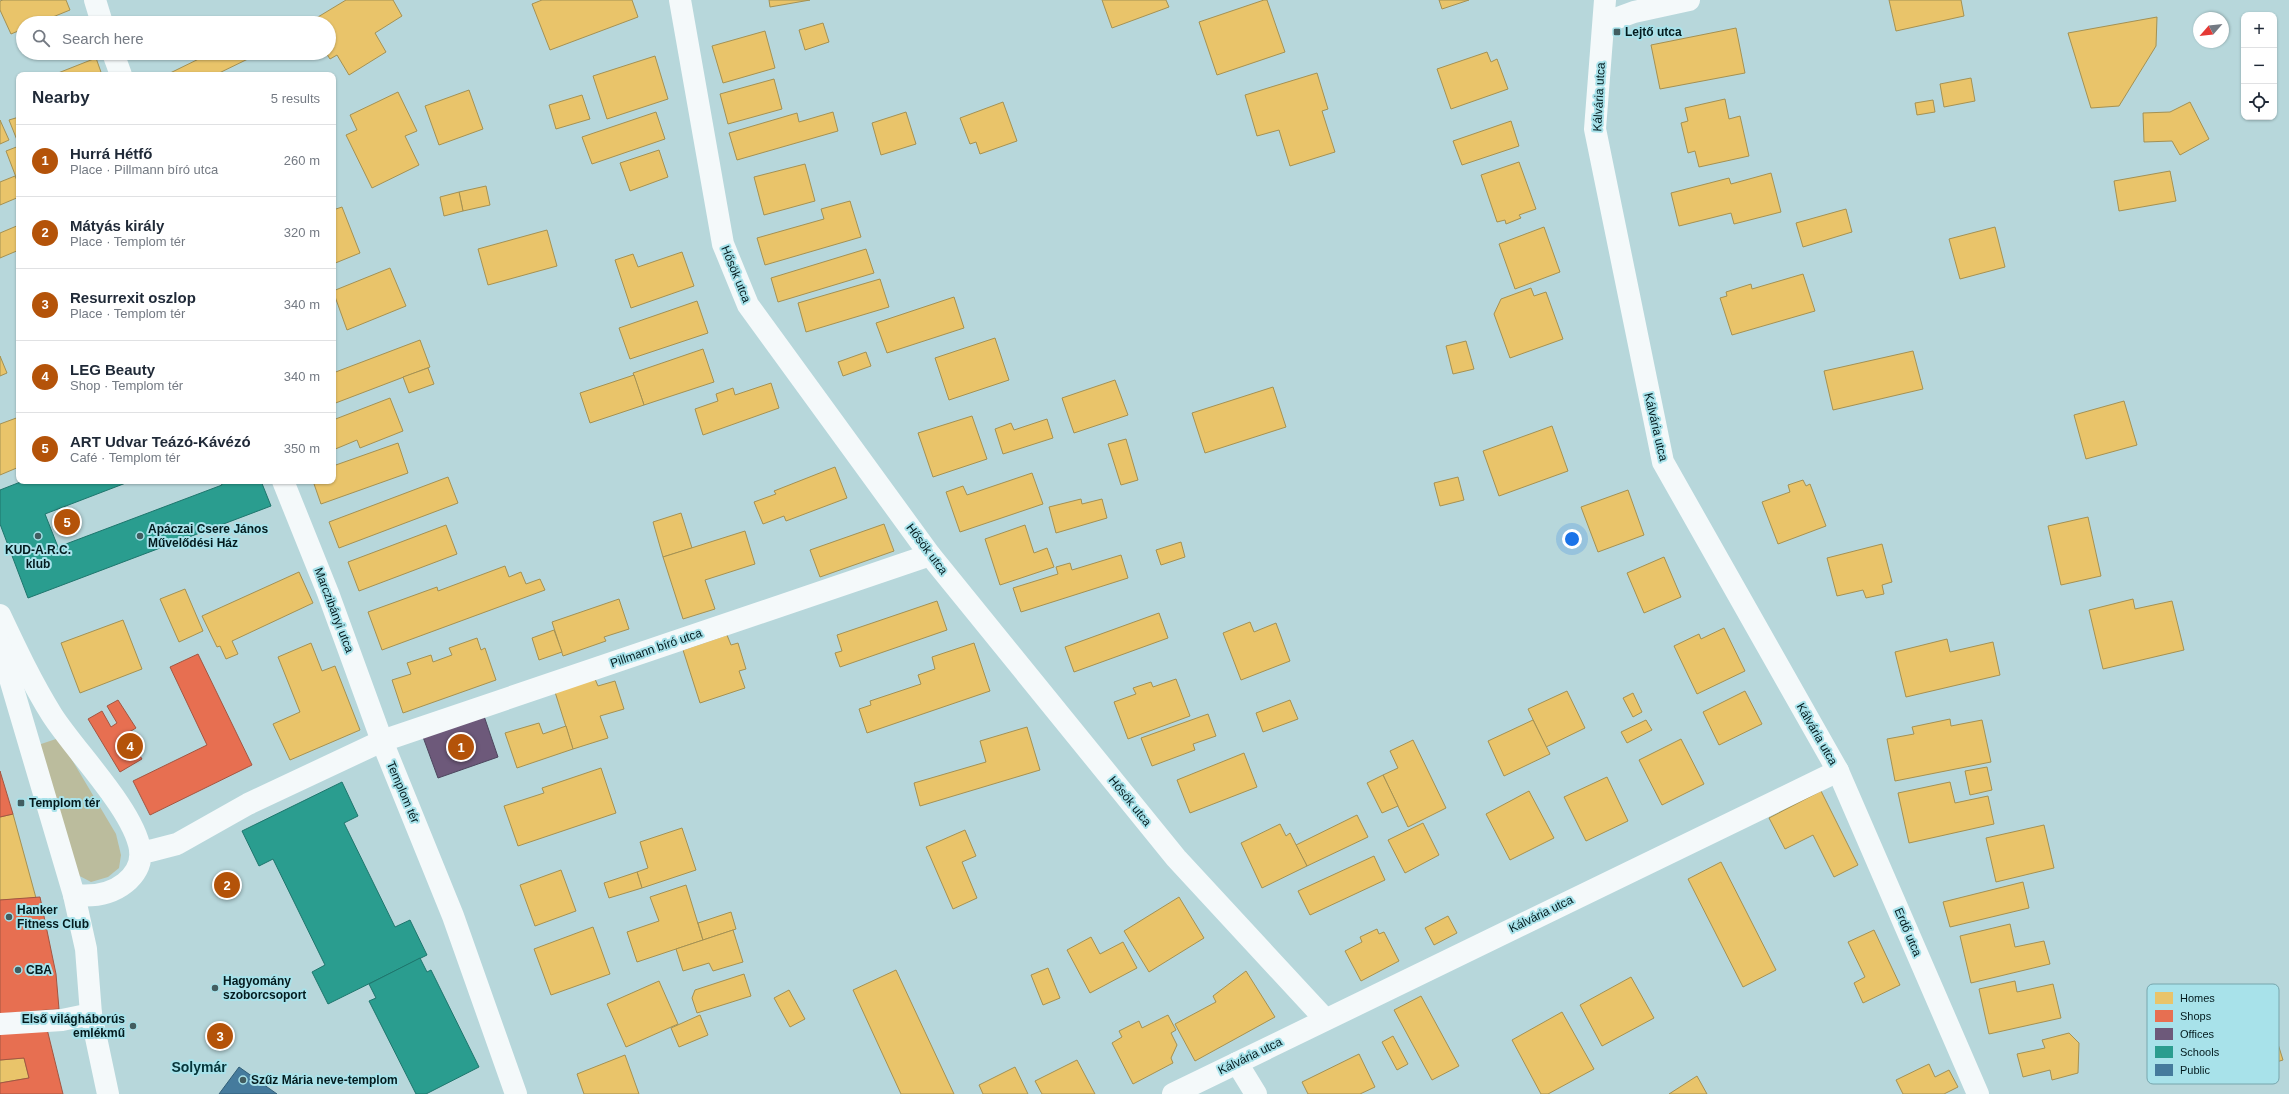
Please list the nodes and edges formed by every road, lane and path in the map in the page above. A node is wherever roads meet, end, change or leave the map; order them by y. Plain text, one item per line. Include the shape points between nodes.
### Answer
1 (95, 0) edge
2 (680, 0) edge
3 (1605, 0) edge
4 (1689, 0) edge
5 (100, 16) edge
6 (1604, 23) junction
7 (116, 60) edge
8 (120, 72) edge
9 (284, 484) edge
10 (930, 555) junction
11 (0, 615) edge
12 (0, 645) edge
13 (382, 741) junction
14 (1838, 770) junction
15 (140, 850) junction
16 (74, 895) junction
17 (91, 1014) junction
18 (1325, 1020) junction
19 (0, 1024) edge
20 (1237, 1063) junction
21 (108, 1094) edge
22 (516, 1094) edge
23 (1173, 1094) edge
24 (1256, 1094) edge
25 (1978, 1094) edge

1 - 5 street
2 - 10 street, Hősök utca via 723,244 748,305
3 - 6 street, Kálvária utca
4 - 6 street via 1634,12
6 - 14 street, Kálvária utca via 1595,129 1662,462
7 - 8 street
9 - 13 street, Marczibányi utca via 328,593
10 - 13 street, Pillmann bíró utca
10 - 18 street, Hősök utca via 1176,858
11 - 15 street via 52,715 125,815 136,834
12 - 16 street
13 - 15 street via 248,804 177,844 150,851
13 - 22 street, Templom tér via 454,916
14 - 18 street, Kálvária utca
14 - 25 street, Erdő utca
15 - 16 street via 135,875 119,888 104,894
16 - 17 street via 86,949
17 - 19 street via 62,1020
17 - 21 street
18 - 20 street, Kálvária utca
20 - 23 street, Kálvária utca
20 - 24 street

